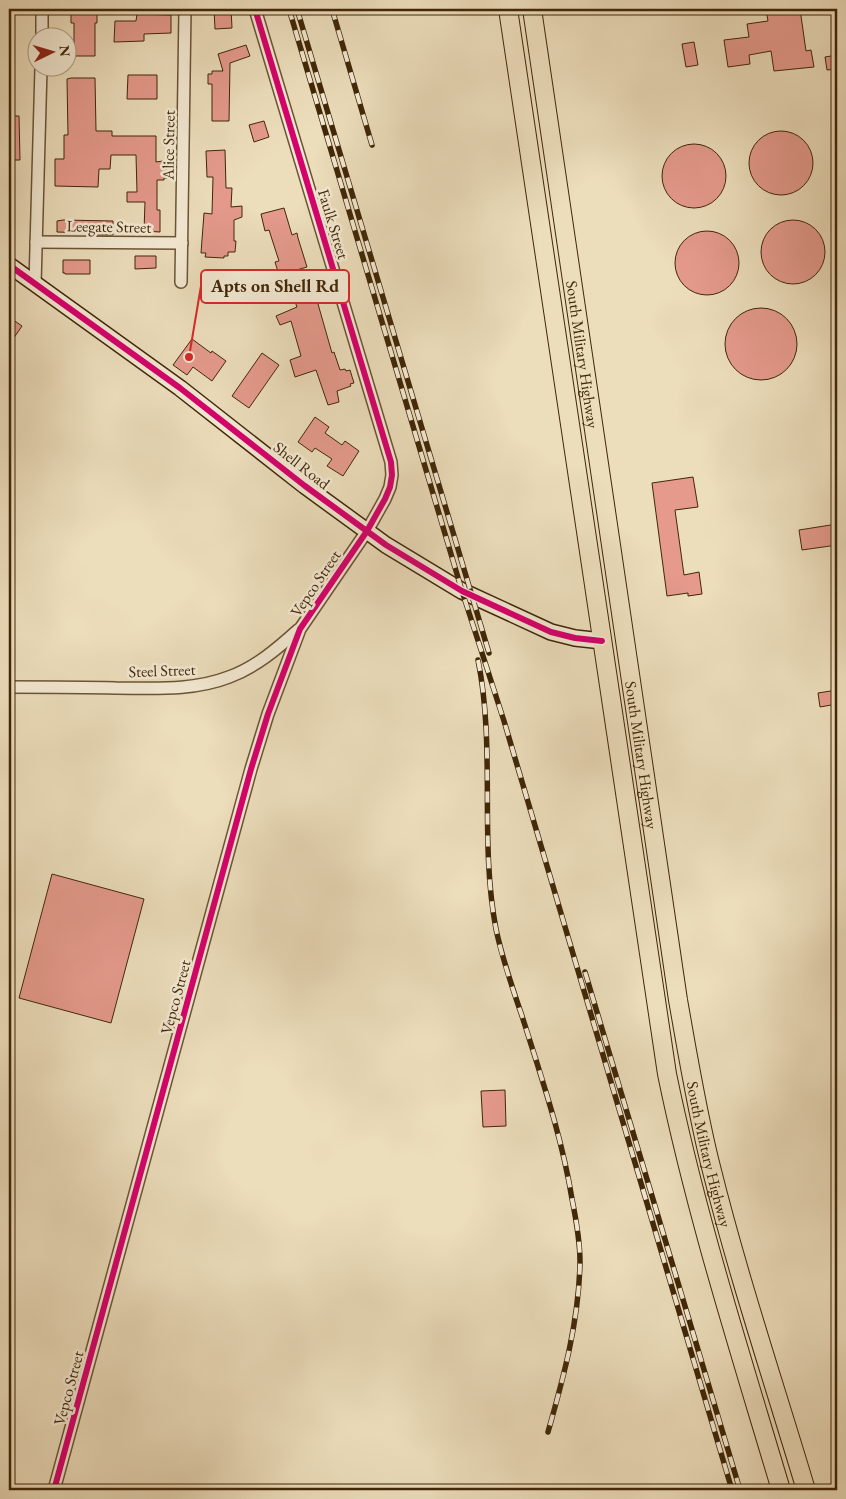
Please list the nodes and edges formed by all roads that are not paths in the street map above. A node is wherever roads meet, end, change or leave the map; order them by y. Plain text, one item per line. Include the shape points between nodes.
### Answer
1 (42, 9) edge
2 (185, 9) edge
3 (255, 9) edge
4 (508, 9) edge
5 (532, 9) edge
6 (42, 28) edge
7 (41, 78) edge
8 (36, 242) junction
9 (182, 243) junction
10 (9, 265) edge
11 (181, 282) dead end
12 (35, 284) junction
13 (367, 531) junction
14 (300, 629) junction
15 (602, 641) junction
16 (9, 687) edge
17 (54, 1490) edge
18 (781, 1490) edge
19 (806, 1490) edge

1 - 6 street
2 - 9 street, Alice Street
3 - 13 street, Faulk Street via 391,462 390,487
4 - 15 main road, South Military Highway
5 - 19 main road, South Military Highway via 693,1084 733,1248
7 - 8 street
8 - 9 street, Leegate Street
8 - 12 street
9 - 11 street, Alice Street
10 - 12 street, Shell Road
12 - 13 street, Shell Road via 180,388
13 - 14 street, Vepco Street
13 - 15 street, Shell Road via 462,591 550,632
14 - 16 street, Steel Street via 253,666 207,684 157,688
14 - 17 street, Vepco Street via 251,769
15 - 18 main road, South Military Highway via 667,1074 704,1232

